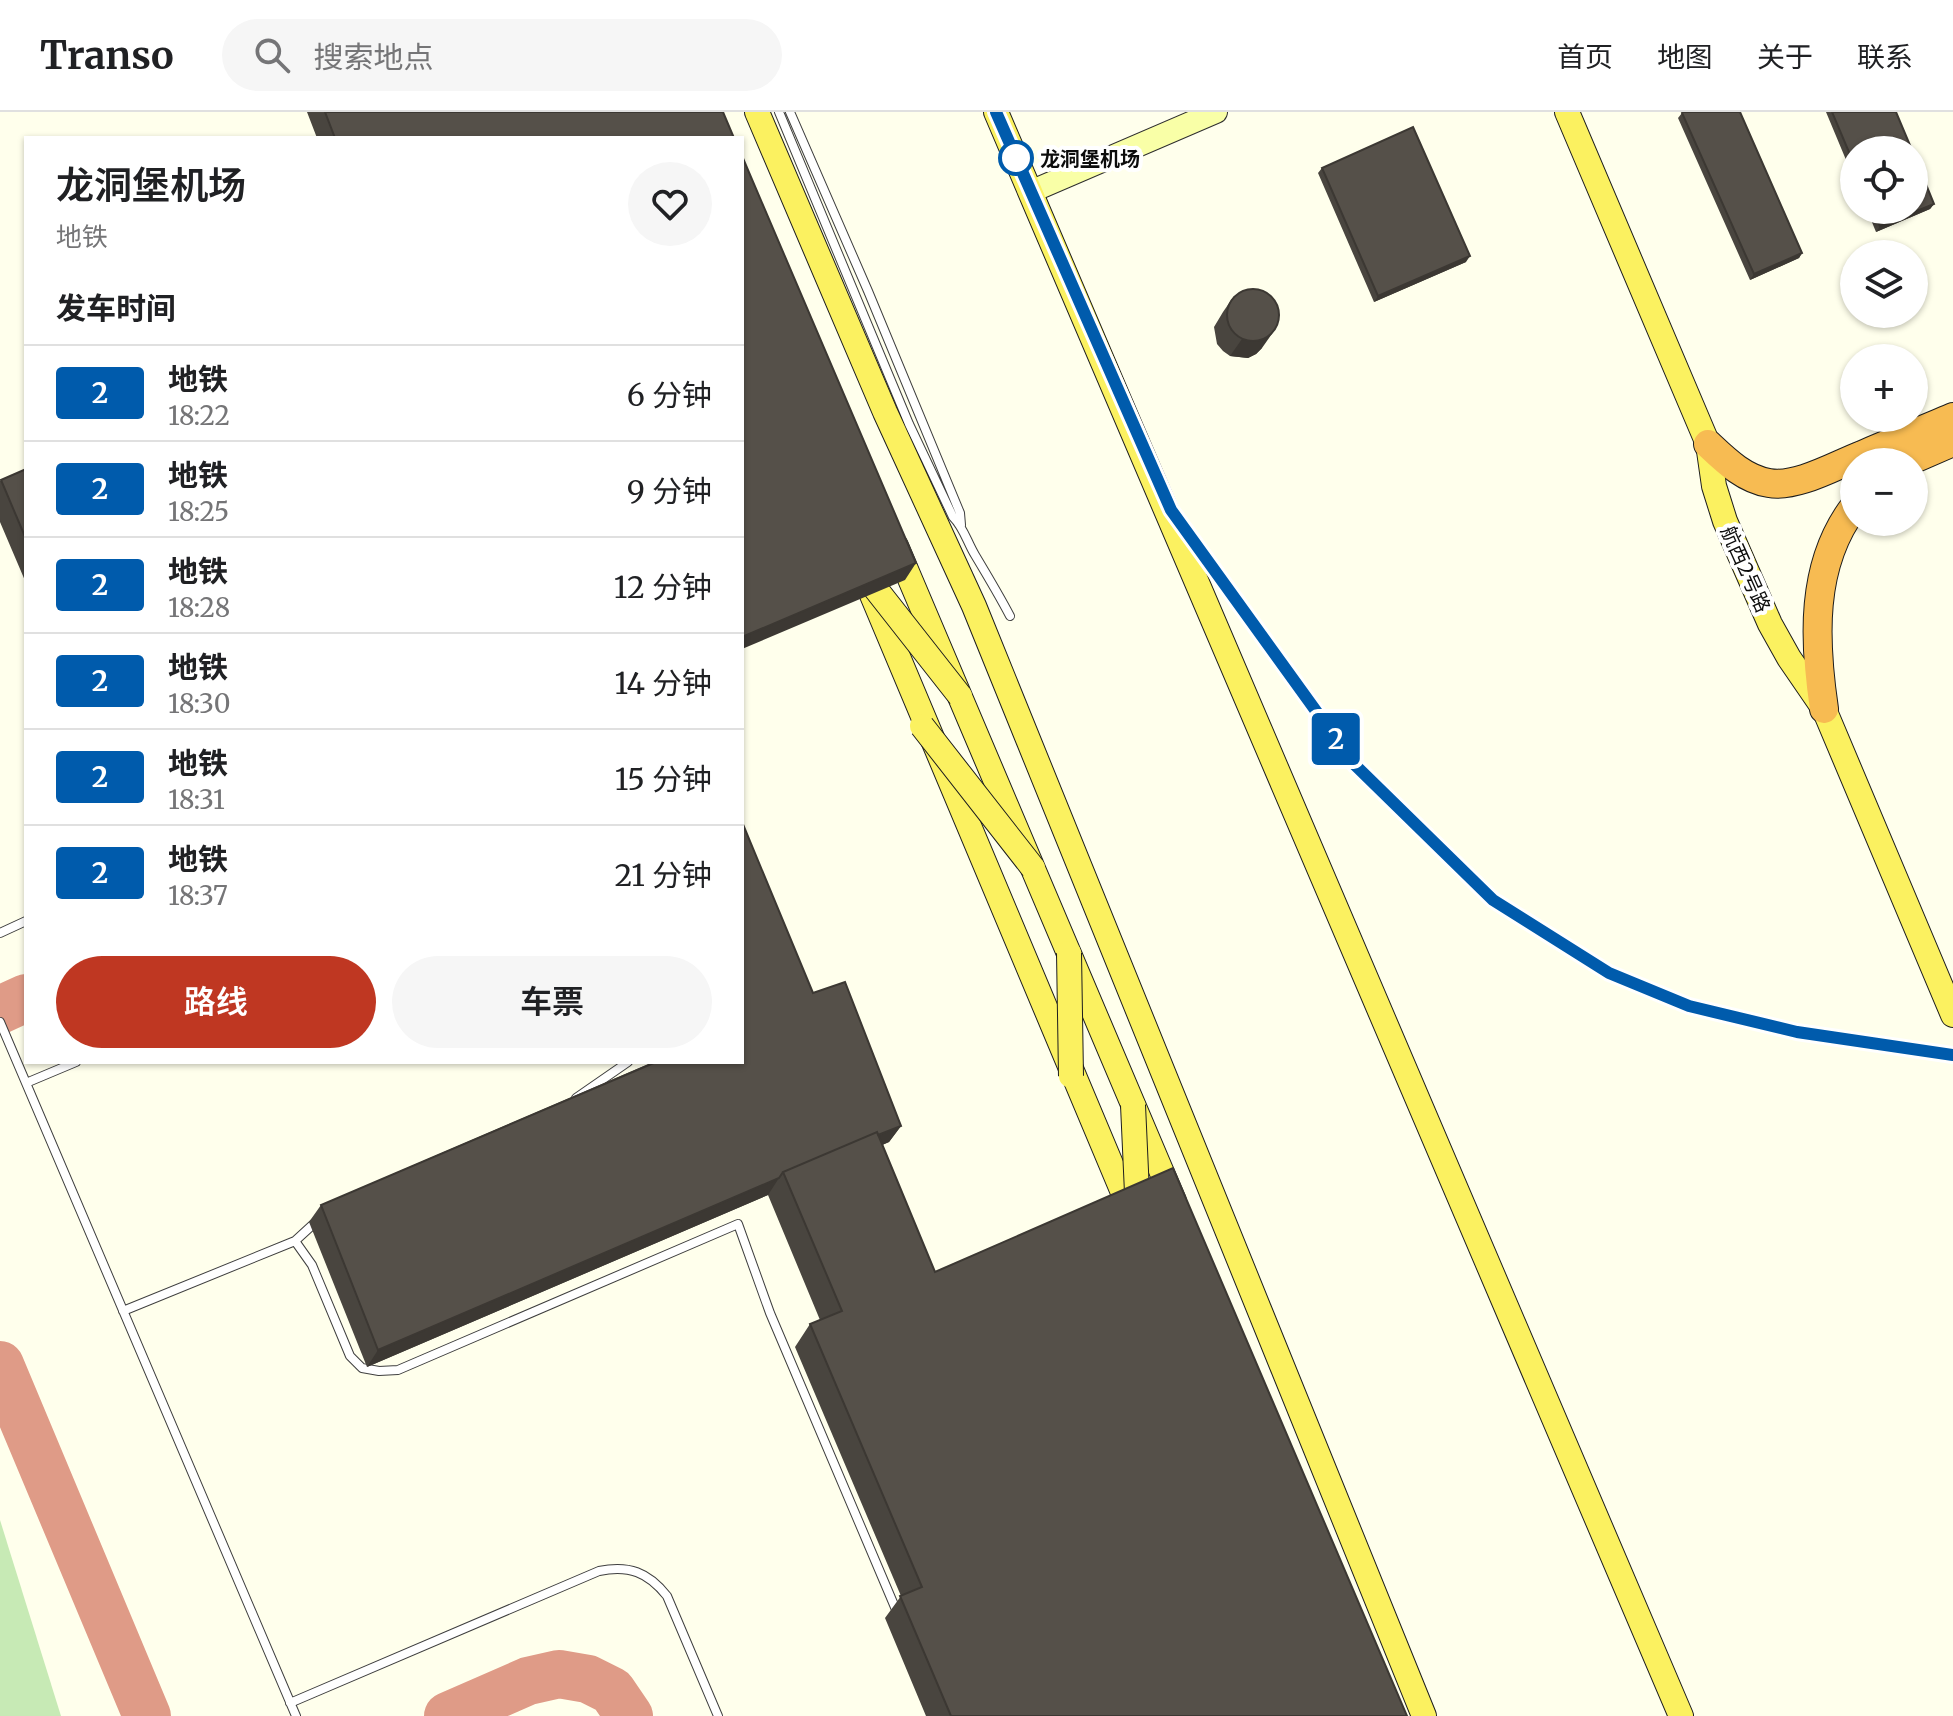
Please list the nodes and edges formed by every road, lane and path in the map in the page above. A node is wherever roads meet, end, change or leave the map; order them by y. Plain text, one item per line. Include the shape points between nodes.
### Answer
1 (757, 112) edge
2 (779, 112) edge
3 (790, 112) edge
4 (996, 112) edge
5 (1216, 112) edge
6 (1567, 112) edge
7 (1030, 192) junction
8 (1953, 417) edge
9 (1953, 442) edge
10 (1708, 444) junction
11 (1928, 453) edge
12 (885, 520) edge
13 (961, 526) junction
14 (1840, 531) edge
15 (848, 545) junction
16 (1010, 616) dead end
17 (960, 696) junction
18 (1824, 709) junction
19 (922, 726) junction
20 (1033, 868) junction
21 (24, 922) edge
22 (0, 933) edge
23 (1069, 953) junction
24 (1953, 1015) edge
25 (0, 1022) edge
26 (71, 1064) edge
27 (625, 1064) edge
28 (1071, 1076) junction
29 (26, 1083) junction
30 (572, 1102) edge
31 (1133, 1105) junction
32 (327, 1211) edge
33 (1182, 1222) edge
34 (295, 1241) junction
35 (1142, 1241) junction
36 (123, 1311) junction
37 (898, 1615) edge
38 (290, 1703) junction
39 (296, 1716) edge
40 (718, 1716) edge
41 (1424, 1716) edge
42 (1681, 1716) edge

1 - 41 main road via 974,606
2 - 13 lane via 909,424
3 - 13 lane via 925,427
4 - 7 main road
5 - 7 street
6 - 10 main road, 航西2号路
7 - 42 main road
8 - 10 highway via 1789,483 1746,475
9 - 11 highway
10 - 18 main road, 航西2号路 via 1719,505 1765,612
12 - 17 main road, bridge
13 - 16 lane
14 - 18 highway via 1819,601 1816,643
15 - 17 main road, bridge
15 - 19 main road, bridge
15 - 35 main road
17 - 20 main road, bridge
18 - 24 main road, 航西2号路
19 - 20 main road, bridge
19 - 28 main road, bridge
20 - 23 main road
21 - 22 lane
23 - 28 main road, bridge
23 - 31 main road, bridge
25 - 29 lane
26 - 29 lane
27 - 30 lane
28 - 35 main road
29 - 36 lane
31 - 33 main road
31 - 35 main road, bridge
32 - 34 lane
34 - 36 lane
34 - 37 lane via 312,1265 350,1356 362,1368 379,1371 398,1370 738,1224 770,1313
36 - 38 lane
38 - 39 lane
38 - 40 lane via 618,1567 640,1573 667,1596

